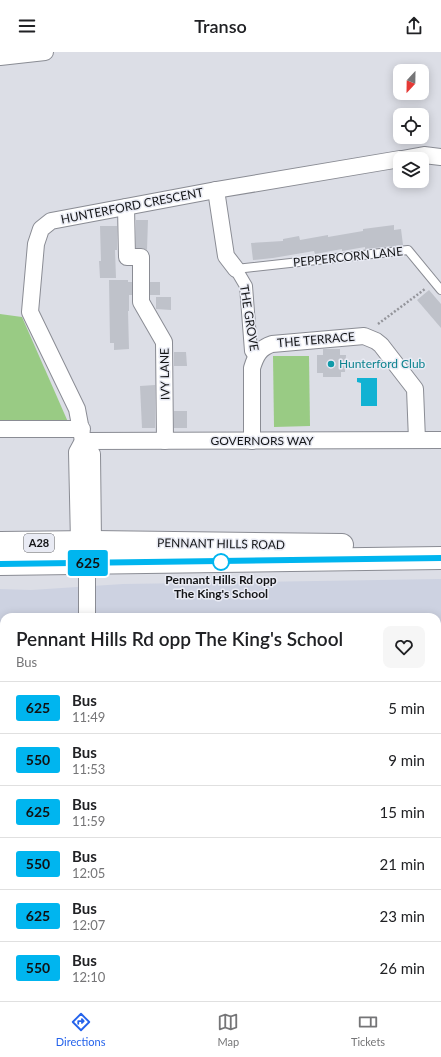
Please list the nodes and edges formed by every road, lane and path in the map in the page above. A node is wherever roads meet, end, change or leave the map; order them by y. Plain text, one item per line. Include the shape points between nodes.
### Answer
1 (45, 52) edge
2 (0, 57) edge
3 (429, 156) edge
4 (441, 157) edge
5 (393, 160) edge
6 (216, 190) junction
7 (126, 207) junction
8 (236, 269) junction
9 (434, 282) junction
10 (441, 290) edge
11 (370, 338) junction
12 (255, 357) junction
13 (0, 429) edge
14 (83, 435) junction
15 (417, 440) junction
16 (441, 440) edge
17 (165, 441) junction
18 (252, 441) junction
19 (86, 542) junction
20 (0, 543) edge
21 (441, 543) edge
22 (441, 558) edge
23 (87, 563) junction
24 (0, 564) edge
25 (87, 613) edge

1 - 2 street
3 - 4 street, HUNTERFORD CRESCENT
5 - 6 street, HUNTERFORD CRESCENT
6 - 7 street, HUNTERFORD CRESCENT
6 - 8 street, THE GROVE via 226,256
7 - 14 street, HUNTERFORD CRESCENT via 51,221 41,229 36,244 30,312 77,409
7 - 17 street, IVY LANE via 127,257 141,257 141,302 164,342
8 - 9 lane, PEPPERCORN LANE via 408,250
8 - 12 street, THE GROVE via 246,286 252,350
9 - 10 lane, PEPPERCORN LANE
9 - 11 path via 373,328
11 - 12 street, THE TERRACE via 364,336 272,344 260,350
11 - 15 street, THE TERRACE via 381,345 415,390
12 - 18 street via 252,378
13 - 14 street, GOVERNORS WAY
14 - 17 street, GOVERNORS WAY
14 - 19 street via 77,452
15 - 16 street, GOVERNORS WAY
15 - 18 street, GOVERNORS WAY
17 - 18 street, GOVERNORS WAY
19 - 20 highway, PENNANT HILLS ROAD / A28
19 - 21 highway, PENNANT HILLS ROAD / A28 via 318,545
19 - 23 street
22 - 23 highway, PENNANT HILLS ROAD / A28
23 - 24 highway, PENNANT HILLS ROAD / A28
23 - 25 street

